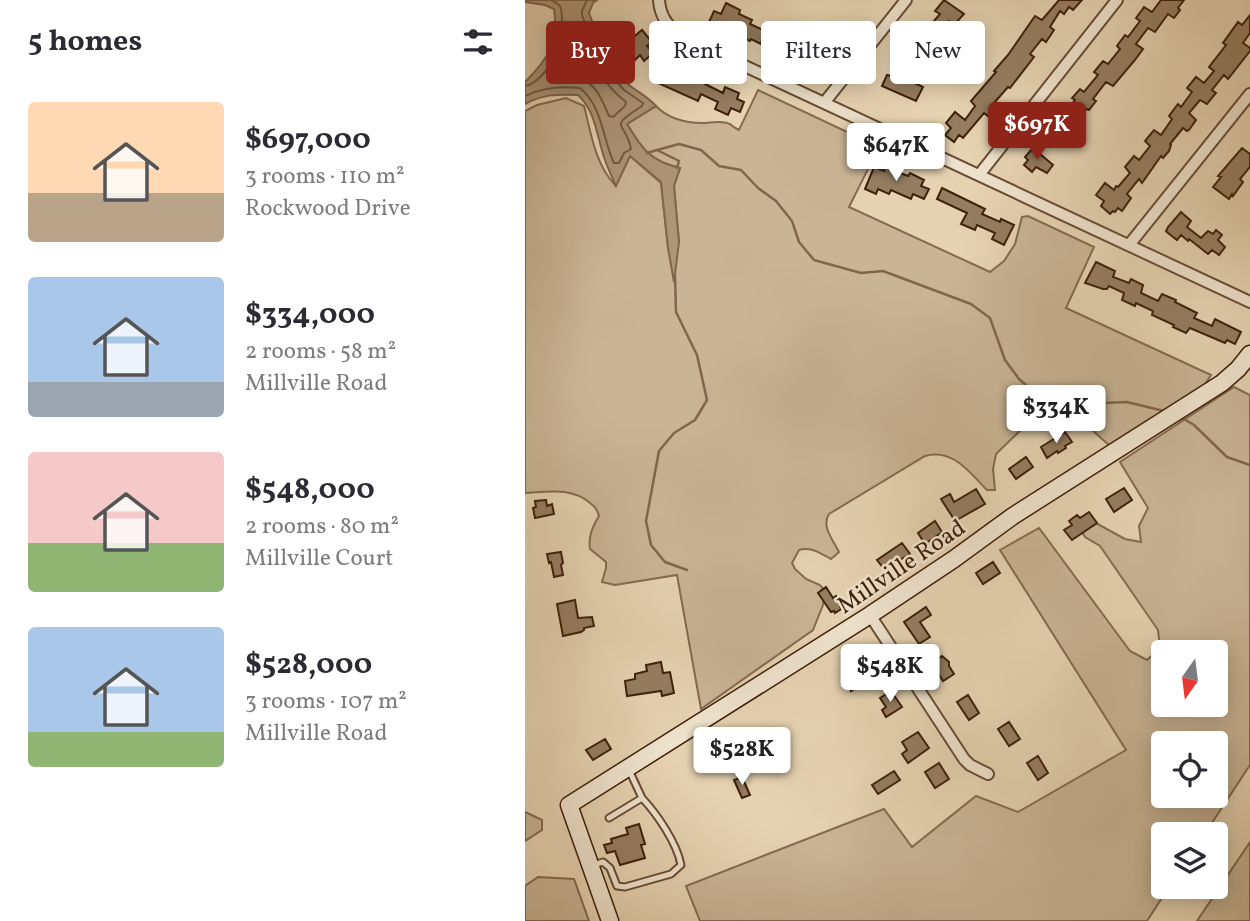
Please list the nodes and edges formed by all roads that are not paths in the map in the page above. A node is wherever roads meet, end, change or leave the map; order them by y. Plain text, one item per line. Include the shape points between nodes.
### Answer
1 (659, 0) edge
2 (906, 0) edge
3 (1118, 0) edge
4 (1250, 94) edge
5 (824, 103) junction
6 (979, 175) junction
7 (1129, 245) junction
8 (1250, 302) edge
9 (1250, 354) edge
10 (870, 615) junction
11 (627, 767) junction
12 (988, 774) dead end
13 (642, 798) junction
14 (609, 818) dead end
15 (591, 865) junction
16 (610, 921) edge

1 - 5 street via 662,14 677,34
2 - 5 street
3 - 6 street
4 - 7 street
5 - 6 street
6 - 7 street
7 - 8 street
9 - 10 street, Millville Road via 1222,383 1013,516
10 - 11 street, Millville Road
10 - 12 street via 964,759
11 - 13 lane
11 - 15 street, Millville Road via 569,805
13 - 14 lane
13 - 15 lane via 678,852 681,865 671,874 625,887 617,886 603,862
15 - 16 street

